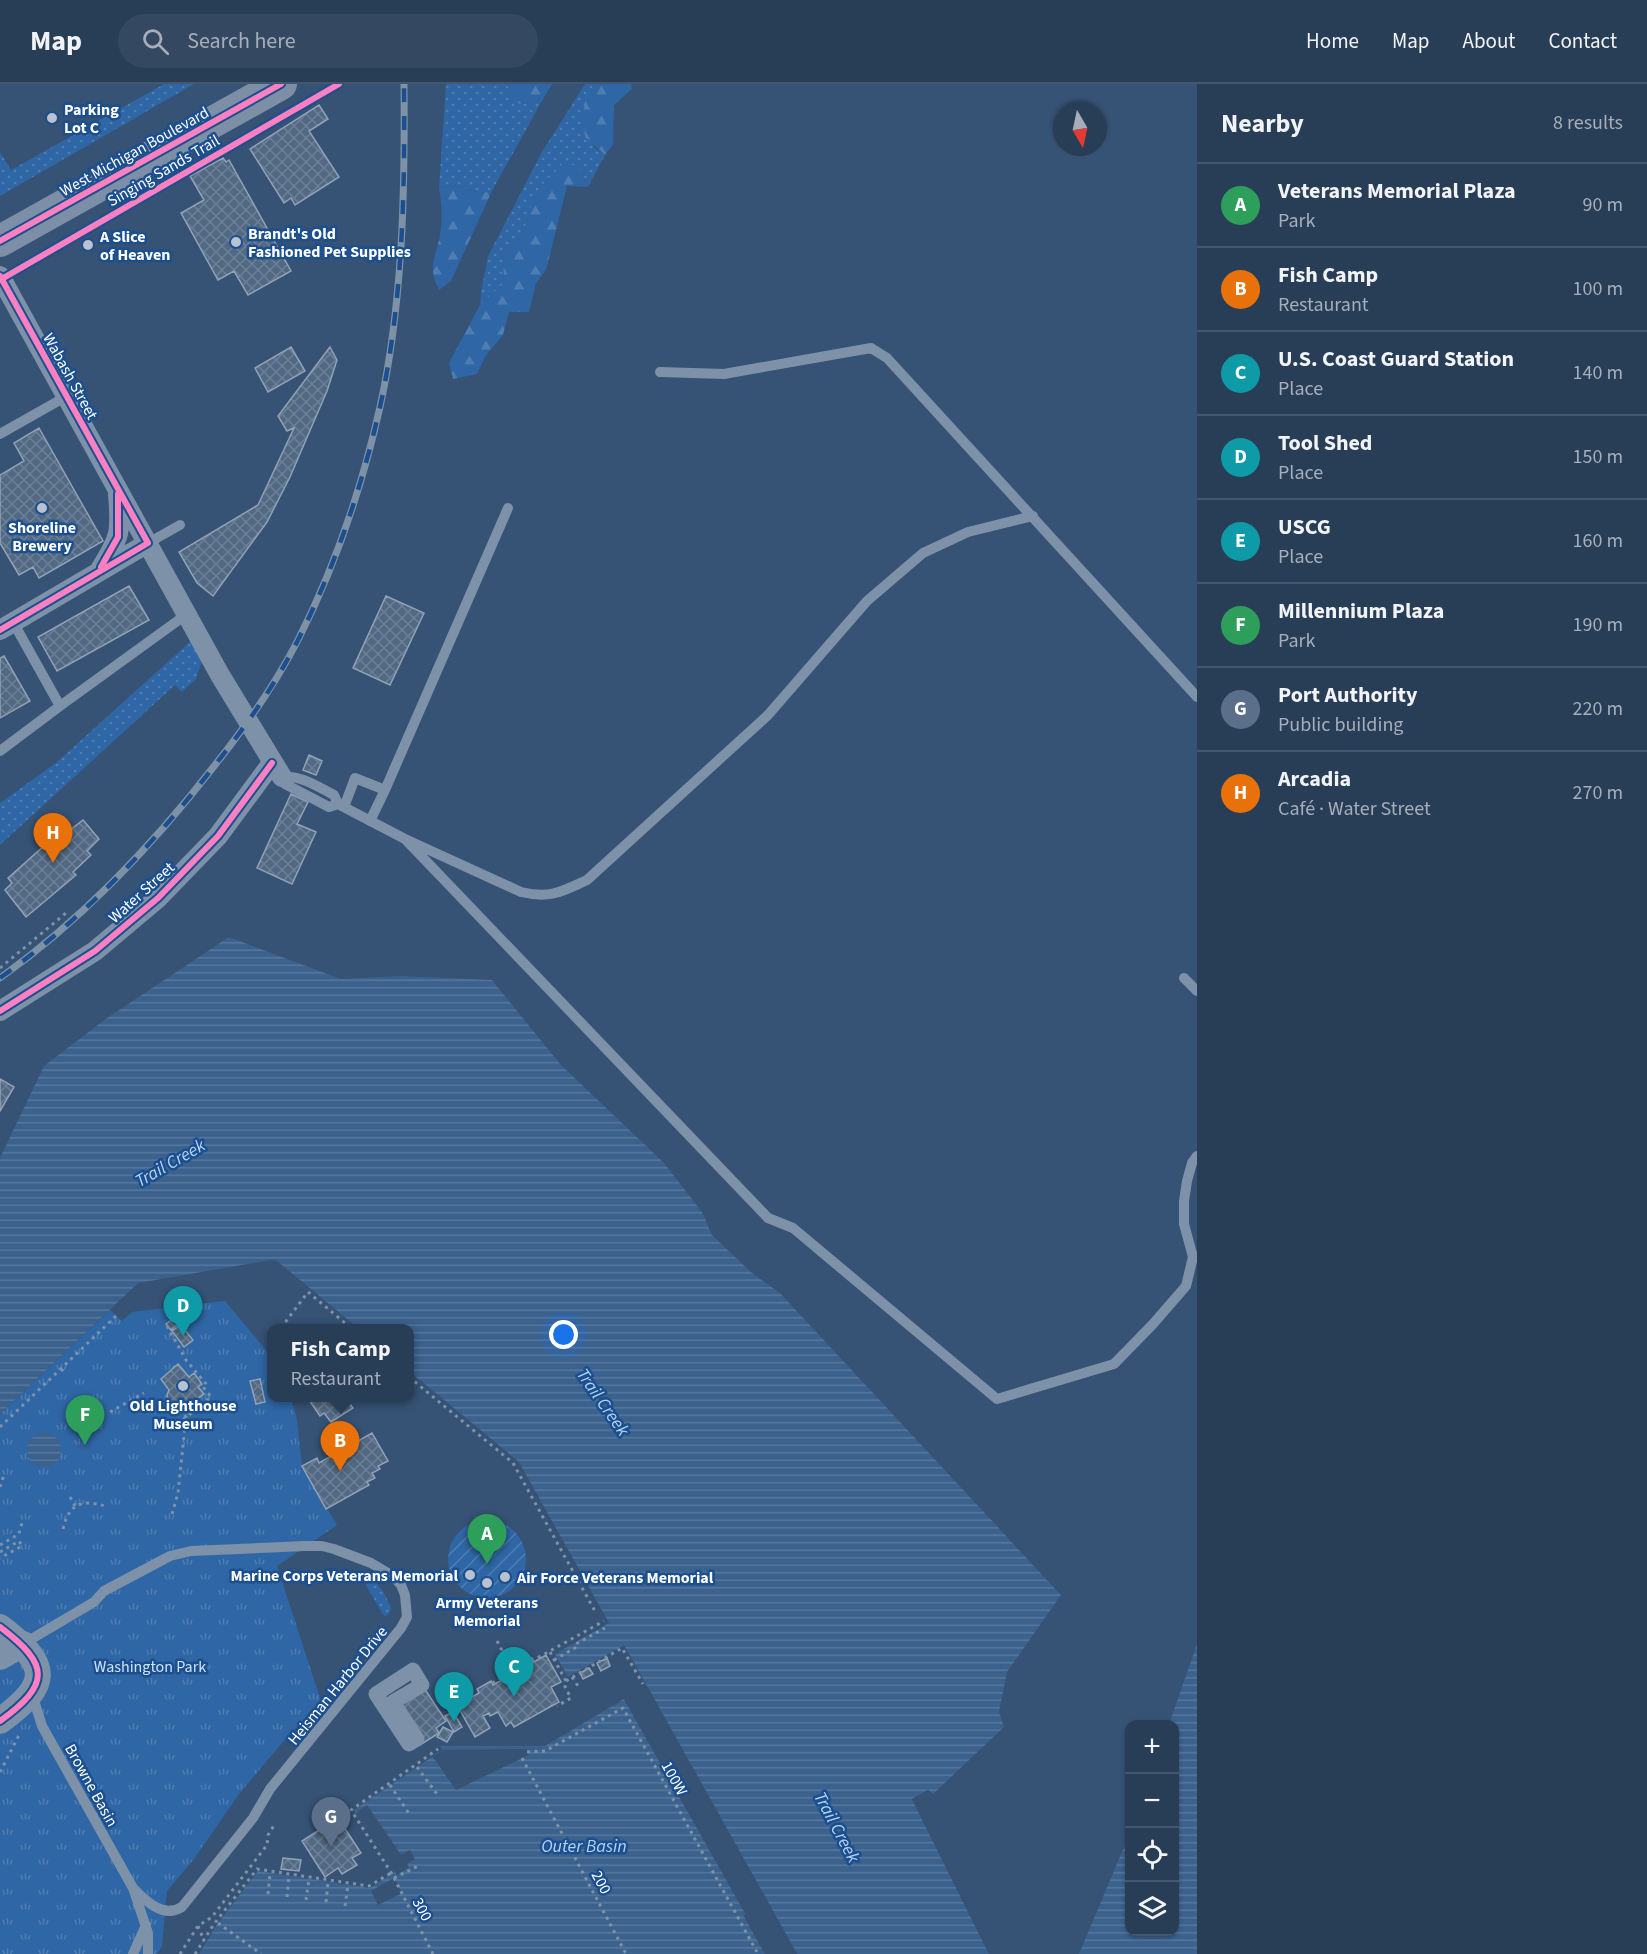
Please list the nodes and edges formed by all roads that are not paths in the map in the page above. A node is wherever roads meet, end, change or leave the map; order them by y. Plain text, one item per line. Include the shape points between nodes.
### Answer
1 (281, 84) edge
2 (0, 240) edge
3 (0, 276) edge
4 (660, 372) dead end
5 (67, 396) junction
6 (0, 434) edge
7 (118, 488) junction
8 (508, 508) dead end
9 (1033, 516) junction
10 (180, 525) dead end
11 (148, 543) junction
12 (99, 570) junction
13 (187, 614) junction
14 (6, 626) edge
15 (1197, 697) edge
16 (60, 706) junction
17 (0, 751) edge
18 (277, 770) junction
19 (385, 790) junction
20 (341, 806) junction
21 (370, 821) junction
22 (405, 839) junction
23 (1185, 978) dead end
24 (1197, 992) edge
25 (0, 1011) edge
26 (1197, 1156) edge
27 (0, 1627) edge
28 (22, 1644) junction
29 (0, 1657) edge
30 (422, 1684) joint
31 (32, 1694) junction
32 (10, 1727) edge
33 (133, 1888) junction
34 (146, 1925) junction
35 (133, 1954) edge
36 (148, 1954) edge

1 - 2 main road, West Michigan Boulevard
3 - 5 street, Wabash Street
4 - 9 lane via 724,374 871,348 887,358
5 - 6 lane
5 - 7 street, Wabash Street
7 - 11 street, Wabash Street
7 - 12 street, Wabash Street via 118,537
8 - 19 lane
9 - 15 lane
9 - 22 lane via 969,532 923,553 867,601 768,715 587,880 565,891 540,896 510,887
10 - 11 lane
11 - 12 street
11 - 13 street, Wabash Street
12 - 14 street
13 - 16 lane
13 - 18 street, Wabash Street
14 - 16 lane
16 - 17 lane
18 - 20 lane via 334,795
18 - 25 street, Water Street via 158,898 95,951
19 - 20 lane via 354,778
19 - 21 lane
20 - 21 lane
21 - 22 lane
22 - 26 lane via 768,1218 793,1228 997,1399 1114,1364 1186,1286 1193,1257 1184,1224 1184,1202
23 - 24 lane
27 - 28 street
28 - 29 street
28 - 31 street via 35,1662 37,1684
28 - 33 lane, Heisman Harbor Drive via 94,1602 104,1591 155,1562 181,1553 322,1546 384,1569 401,1585 406,1617 401,1628 270,1789 253,1818 182,1907 171,1911 155,1907
30 - 30 street via 413,1670 376,1694 409,1744 417,1739 393,1702
31 - 32 street
31 - 33 lane, Browne Basin via 42,1726
33 - 34 lane
34 - 35 lane
34 - 36 lane

